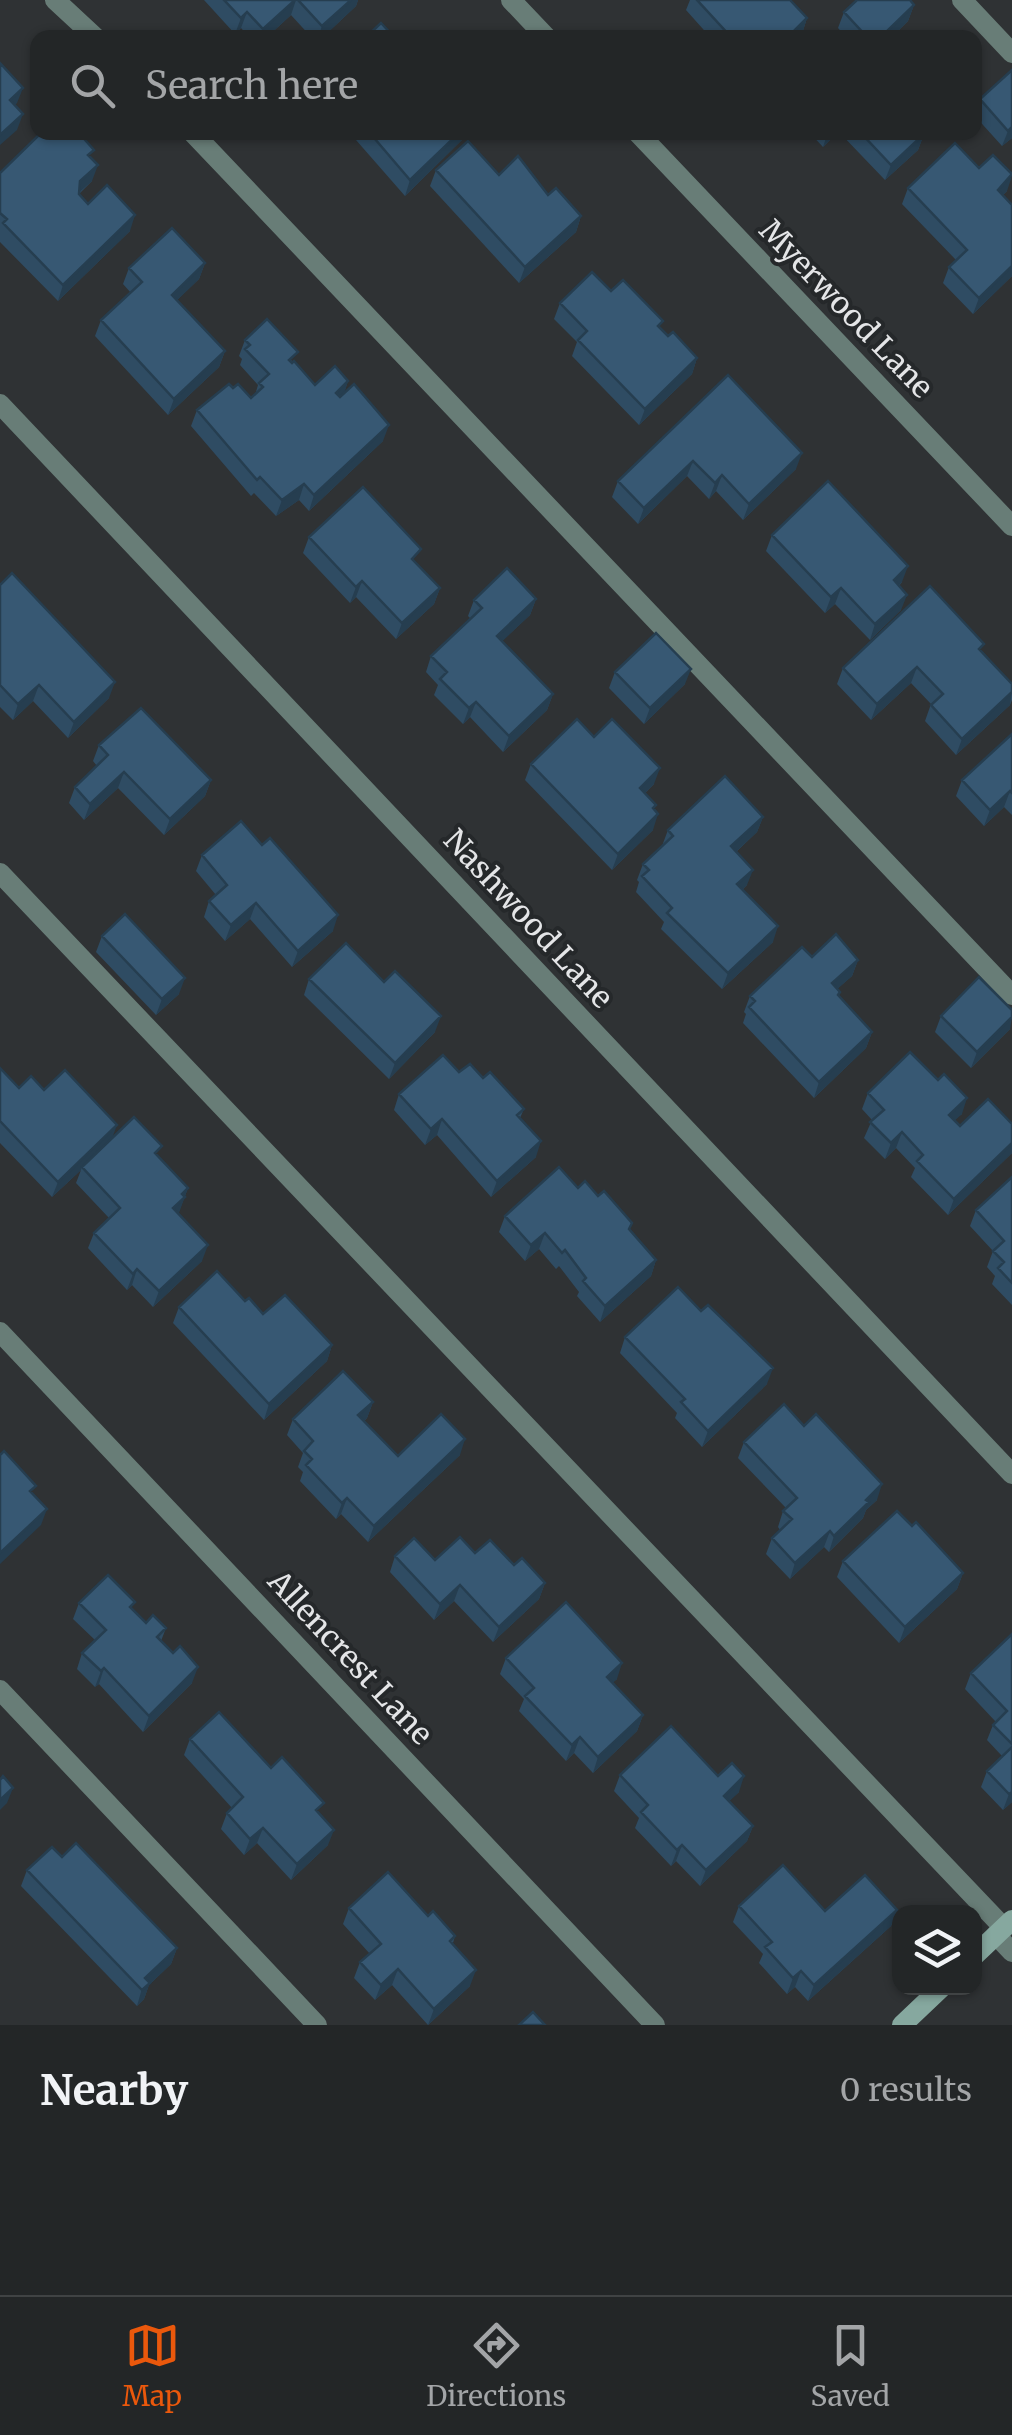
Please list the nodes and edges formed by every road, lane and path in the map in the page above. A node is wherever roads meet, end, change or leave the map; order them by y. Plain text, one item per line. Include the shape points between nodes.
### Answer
1 (54, 0) edge
2 (511, 0) edge
3 (962, 0) edge
4 (87, 30) edge
5 (539, 30) edge
6 (1012, 53) edge
7 (200, 140) edge
8 (645, 140) edge
9 (0, 404) edge
10 (1012, 526) edge
11 (0, 873) edge
12 (1012, 995) edge
13 (0, 1332) edge
14 (1012, 1474) edge
15 (0, 1690) edge
16 (1004, 1928) edge
17 (982, 1949) edge
18 (1012, 1952) edge
19 (934, 1995) edge
20 (318, 2025) edge
21 (656, 2025) edge
22 (902, 2025) edge

1 - 4 street
2 - 5 street
3 - 6 street
7 - 12 street
8 - 10 street, Myerwood Lane
9 - 14 street, Nashwood Lane
11 - 16 street
13 - 21 street, Allencrest Lane
15 - 20 street
16 - 17 street
16 - 18 street
19 - 22 street

